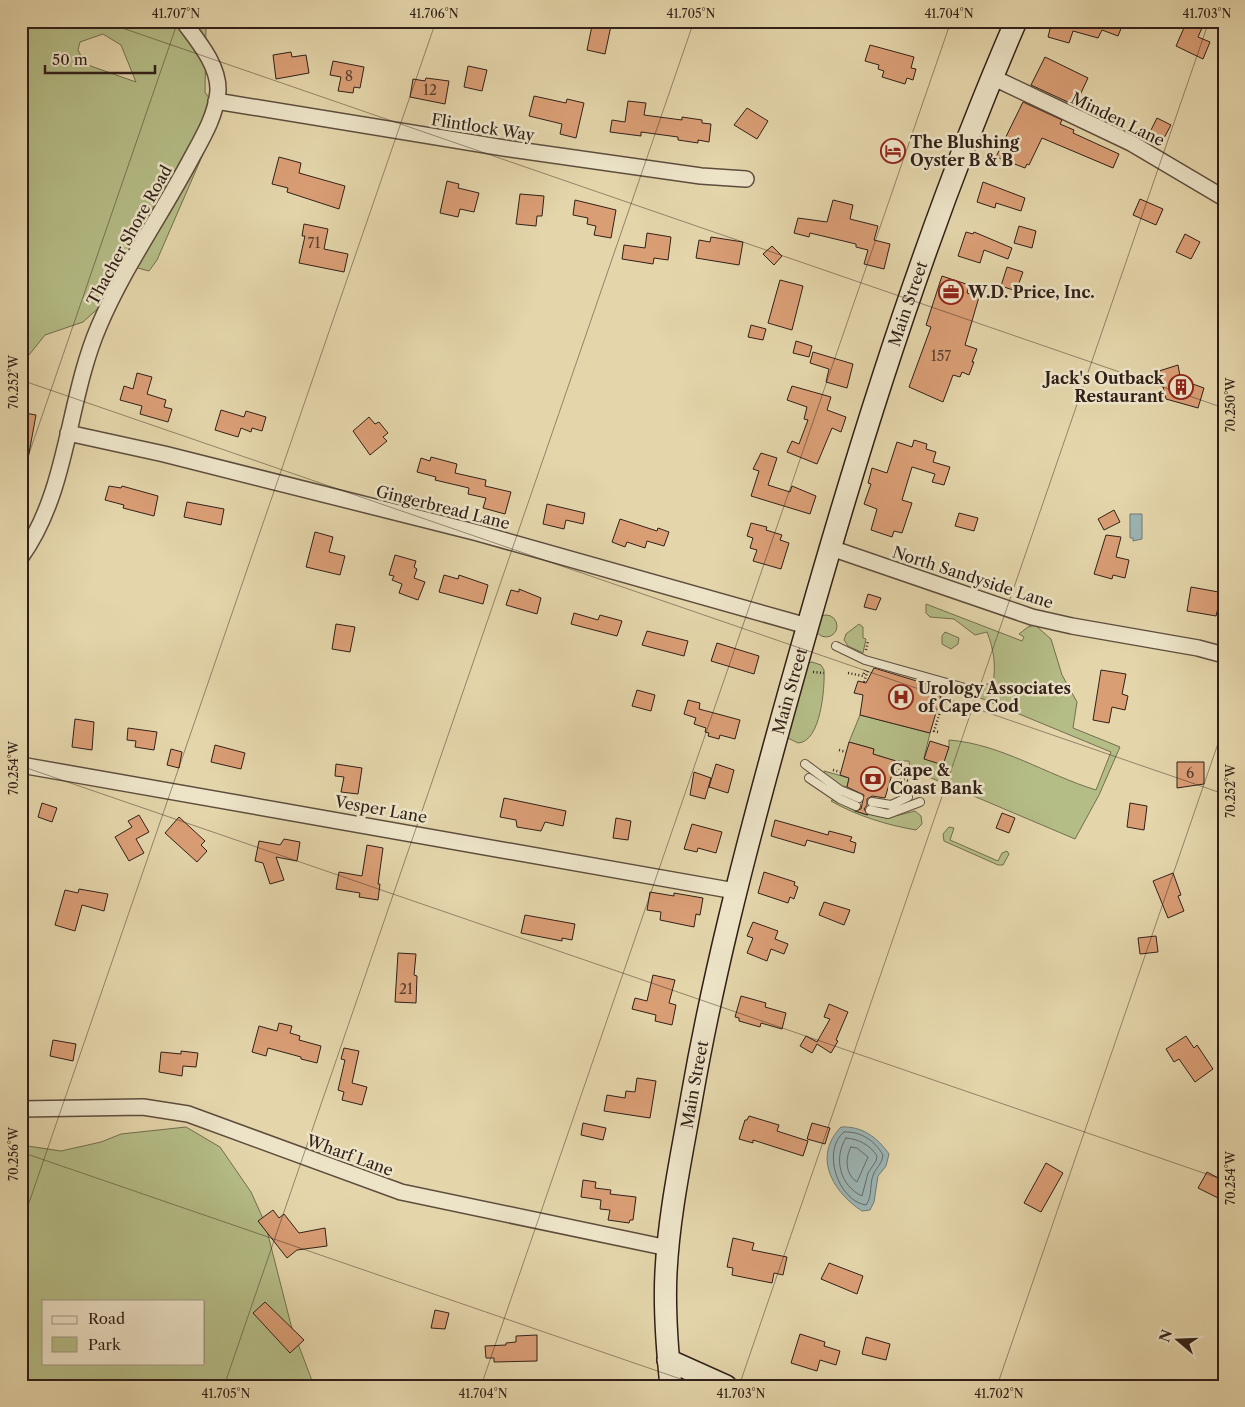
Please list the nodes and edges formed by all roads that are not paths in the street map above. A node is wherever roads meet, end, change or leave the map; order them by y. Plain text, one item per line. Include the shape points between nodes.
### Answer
1 (183, 21) edge
2 (1016, 21) edge
3 (992, 77) junction
4 (216, 101) junction
5 (746, 180) dead end
6 (1224, 198) edge
7 (68, 432) junction
8 (832, 548) junction
9 (21, 557) edge
10 (807, 626) junction
11 (836, 646) dead end
12 (1224, 655) edge
13 (972, 690) dead end
14 (804, 764) dead end
15 (21, 765) edge
16 (808, 778) dead end
17 (908, 797) dead end
18 (920, 802) dead end
19 (735, 891) junction
20 (21, 1109) edge
21 (668, 1248) junction
22 (668, 1360) junction
23 (671, 1386) edge
24 (726, 1386) edge

1 - 4 street, Thacher Shore Road via 212,67 217,83
2 - 3 main road, Main Street
3 - 6 street, Minden Lane via 1131,143
3 - 8 main road, Main Street via 958,160 919,271
4 - 5 street, Flintlock Way via 504,148
4 - 7 street, Thacher Shore Road via 205,132 118,286 99,326 82,371
7 - 9 street, Thacher Shore Road via 49,503
7 - 10 street, Gingerbread Lane via 469,531
8 - 10 main road, Main Street
8 - 12 street, North Sandyside Lane via 1032,617
10 - 19 main road, Main Street
11 - 13 lane via 865,660
14 - 16 lane via 858,802 840,799
15 - 19 street, Vesper Lane
17 - 18 lane via 891,805 871,806 888,814
19 - 21 main road, Main Street via 700,1047
20 - 21 street, Wharf Lane via 143,1107 188,1114 401,1192
21 - 22 main road, Main Street via 665,1317
22 - 23 main road, Main Street
22 - 24 main road

